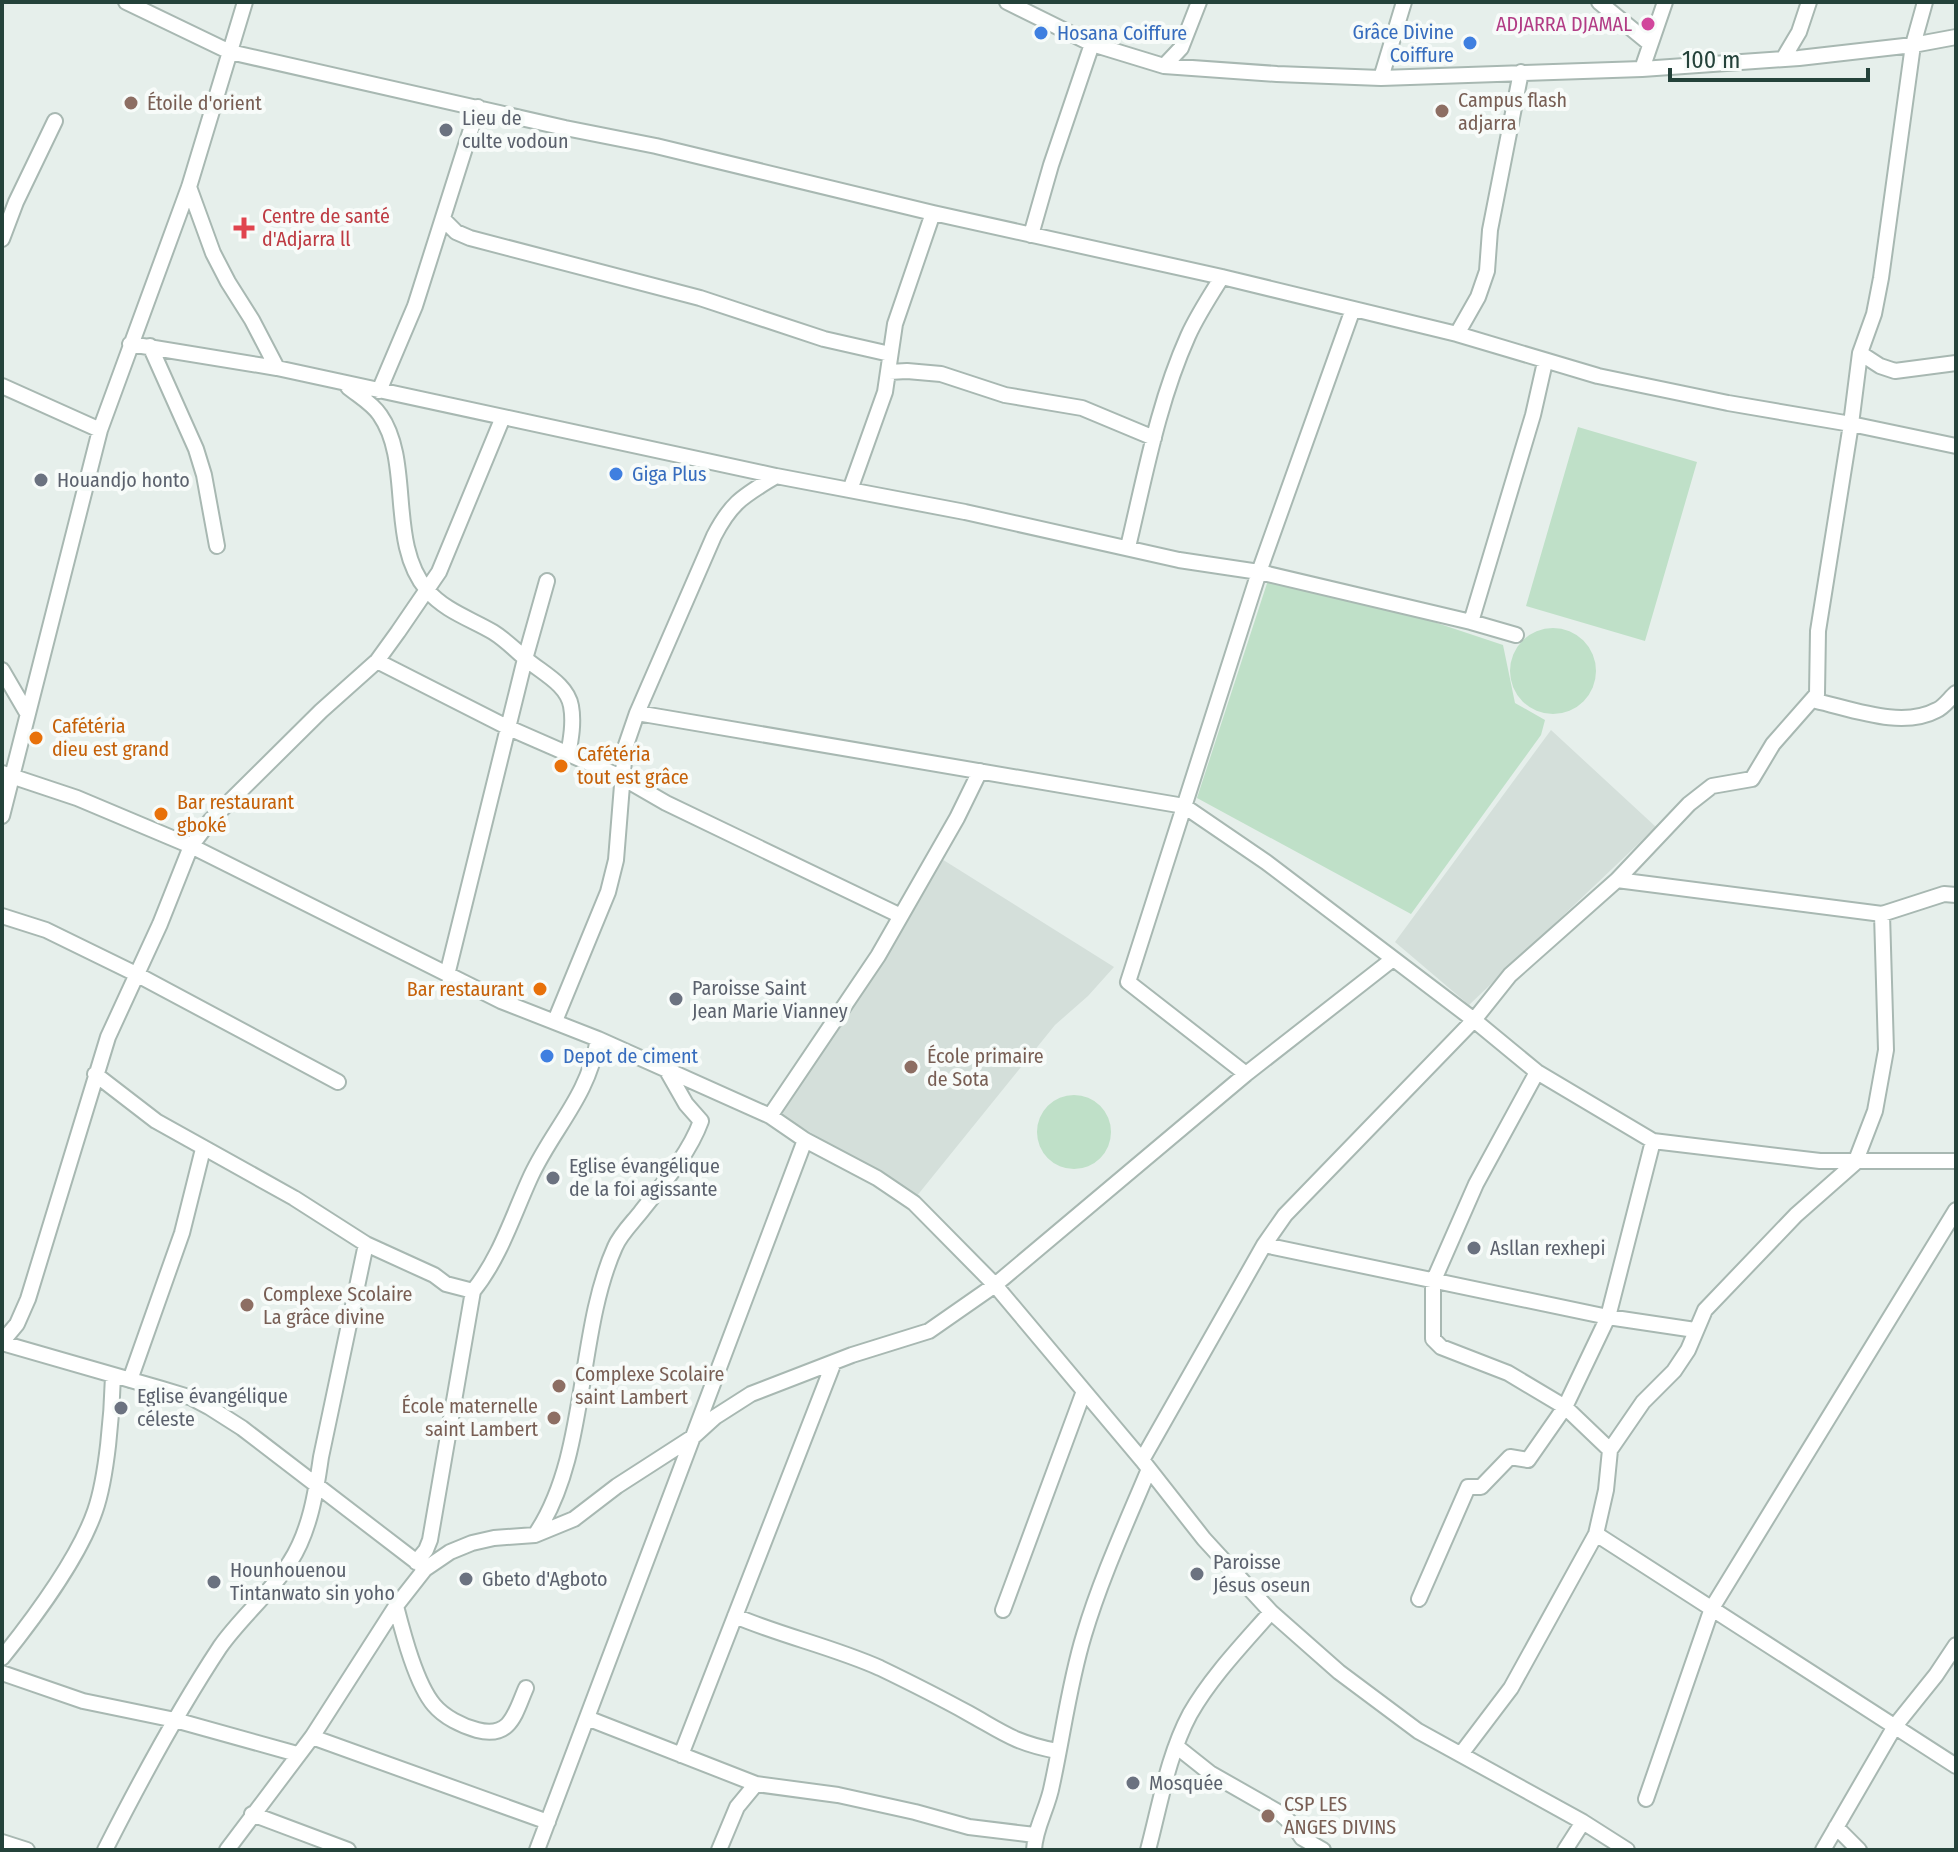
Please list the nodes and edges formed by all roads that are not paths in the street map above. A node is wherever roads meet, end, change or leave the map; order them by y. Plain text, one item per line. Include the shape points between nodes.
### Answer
1 (126, 2) edge
2 (245, 2) edge
3 (1007, 2) edge
4 (1199, 2) edge
5 (1404, 2) edge
6 (1599, 2) edge
7 (1665, 2) edge
8 (1809, 2) edge
9 (1925, 2) edge
10 (1956, 37) edge
11 (1649, 43) junction
12 (1092, 44) junction
13 (1913, 45) junction
14 (230, 52) junction
15 (1783, 59) junction
16 (1164, 66) junction
17 (1642, 69) junction
18 (1521, 72) junction
19 (1381, 78) junction
20 (478, 107) junction
21 (55, 121) dead end
22 (189, 187) junction
23 (933, 213) junction
24 (444, 220) junction
25 (1031, 235) junction
26 (2, 239) edge
27 (1222, 277) junction
28 (1353, 309) junction
29 (1457, 334) junction
30 (130, 344) junction
31 (150, 346) junction
32 (1860, 353) junction
33 (890, 354) junction
34 (1545, 362) junction
35 (1956, 363) edge
36 (277, 368) junction
37 (889, 372) junction
38 (343, 383) junction
39 (2, 386) edge
40 (379, 391) junction
41 (503, 417) junction
42 (1851, 424) junction
43 (100, 430) junction
44 (1154, 438) junction
45 (1956, 446) edge
46 (776, 476) junction
47 (850, 490) junction
48 (217, 546) dead end
49 (1128, 547) junction
50 (1259, 572) junction
51 (547, 581) dead end
52 (428, 591) junction
53 (1471, 622) junction
54 (1516, 635) dead end
55 (525, 659) junction
56 (377, 661) junction
57 (2, 670) edge
58 (1956, 693) edge
59 (1817, 694) junction
60 (27, 713) junction
61 (637, 713) junction
62 (509, 728) junction
63 (568, 755) junction
64 (980, 771) junction
65 (7, 775) edge
66 (621, 777) junction
67 (1184, 806) junction
68 (2, 816) edge
69 (191, 846) junction
70 (1617, 880) junction
71 (1956, 895) edge
72 (1882, 914) junction
73 (2, 916) edge
74 (901, 916) junction
75 (1393, 959) junction
76 (136, 974) junction
77 (447, 975) junction
78 (1474, 1020) junction
79 (555, 1021) junction
80 (598, 1039) junction
81 (666, 1069) junction
82 (1537, 1072) junction
83 (95, 1074) junction
84 (1246, 1074) junction
85 (338, 1082) dead end
86 (770, 1116) junction
87 (805, 1140) junction
88 (1653, 1141) junction
89 (203, 1149) junction
90 (1956, 1161) edge
91 (1855, 1163) junction
92 (1956, 1210) edge
93 (366, 1244) junction
94 (1264, 1245) junction
95 (1433, 1282) junction
96 (995, 1285) junction
97 (473, 1291) junction
98 (1608, 1317) junction
99 (1695, 1330) junction
100 (2, 1343) edge
101 (834, 1362) junction
102 (113, 1376) junction
103 (130, 1380) junction
104 (1084, 1391) junction
105 (1565, 1407) junction
106 (693, 1437) junction
107 (1610, 1450) junction
108 (1145, 1464) junction
109 (317, 1487) junction
110 (1596, 1534) junction
111 (535, 1535) junction
112 (420, 1566) junction
113 (1419, 1599) dead end
114 (396, 1606) junction
115 (1712, 1608) junction
116 (1003, 1610) dead end
117 (1271, 1612) junction
118 (735, 1616) junction
119 (1956, 1645) edge
120 (2, 1658) edge
121 (2, 1673) edge
122 (526, 1688) dead end
123 (587, 1718) junction
124 (175, 1720) junction
125 (1895, 1726) junction
126 (312, 1737) junction
127 (1176, 1746) junction
128 (1057, 1751) junction
129 (297, 1754) junction
130 (1461, 1754) junction
131 (681, 1755) junction
132 (1956, 1766) edge
133 (756, 1784) junction
134 (1646, 1799) dead end
135 (252, 1814) junction
136 (548, 1822) junction
137 (1583, 1822) junction
138 (1836, 1827) junction
139 (2, 1842) edge
140 (1034, 1842) edge
141 (1300, 1844) edge
142 (27, 1850) edge
143 (105, 1850) edge
144 (227, 1850) edge
145 (348, 1850) edge
146 (537, 1850) edge
147 (719, 1850) edge
148 (1148, 1850) edge
149 (1323, 1850) edge
150 (1565, 1850) edge
151 (1627, 1850) edge
152 (1823, 1850) edge
153 (1859, 1850) edge

1 - 14 street
2 - 14 street
3 - 12 street
4 - 16 street via 1181,48
5 - 19 street
6 - 11 street
7 - 11 street
8 - 15 street
9 - 13 street
10 - 13 street
11 - 17 street
12 - 16 street
12 - 25 street
13 - 15 street
13 - 32 street via 1881,278
14 - 20 street
14 - 22 street
15 - 17 street
16 - 19 street
17 - 18 street
18 - 19 street
18 - 29 street via 1487,271
20 - 23 street
20 - 24 street
21 - 26 street
22 - 30 street
22 - 36 street via 228,282
23 - 25 street
23 - 33 street
24 - 33 street via 470,238
24 - 40 street
25 - 27 street
27 - 28 street
27 - 44 street via 1189,333
28 - 29 street
28 - 50 street
29 - 34 street
30 - 31 street
30 - 43 street
31 - 36 street
31 - 48 street via 196,449
32 - 35 street via 1895,371
32 - 42 street
33 - 37 street
34 - 42 street
34 - 53 street
36 - 38 street
37 - 44 street via 941,374 1005,395 1082,408
37 - 47 street
38 - 40 street
38 - 52 street via 381,416 393,446 409,556
39 - 43 street
40 - 41 street
41 - 46 street
41 - 52 street
42 - 45 street
42 - 59 street via 1818,631
43 - 60 street
44 - 49 street
46 - 47 street
46 - 61 street via 728,509
47 - 49 street
49 - 50 street
50 - 53 street
50 - 67 street
51 - 55 street
52 - 55 street
52 - 56 street
53 - 54 street
55 - 62 street
55 - 63 street via 554,678 571,704
56 - 62 street
56 - 69 street via 210,821
57 - 60 street
58 - 59 street via 1938,710 1885,717 1816,701
59 - 70 street via 1773,744 1752,779 1712,786
60 - 65 street
61 - 64 street
61 - 66 street
62 - 63 street
62 - 77 street
63 - 66 street
64 - 67 street
64 - 74 street
65 - 68 street
65 - 69 street
66 - 74 street
66 - 79 street via 616,860 608,892
67 - 75 street
67 - 84 street via 1128,982
69 - 76 street
69 - 77 street
70 - 72 street
70 - 78 street via 1510,975
71 - 72 street
72 - 91 street via 1886,1050 1875,1111
73 - 76 street via 46,930
74 - 86 street
75 - 78 street
75 - 84 street
76 - 83 street
76 - 85 street
77 - 79 street
78 - 82 street
78 - 94 street via 1285,1215
79 - 80 street
80 - 81 street
80 - 97 street via 584,1086 531,1176 487,1274
81 - 86 street
81 - 111 street via 701,1121 659,1190 616,1244 604,1277 566,1462 556,1496
82 - 88 street
82 - 95 street via 1476,1184
83 - 89 street
83 - 100 street via 28,1299
84 - 96 street
86 - 87 street
87 - 96 street via 914,1203
87 - 106 street
88 - 91 street
88 - 98 street
89 - 93 street
89 - 103 street via 182,1233
90 - 91 street
91 - 99 street via 1732,1279
92 - 115 street
93 - 97 street via 446,1284
93 - 109 street
94 - 95 street
94 - 108 street
95 - 98 street
95 - 105 street via 1433,1339 1441,1347 1508,1373
96 - 101 street via 929,1331
96 - 104 street
97 - 112 street via 430,1540
98 - 99 street
98 - 105 street
99 - 107 street via 1674,1371 1643,1402
100 - 102 street
101 - 106 street via 751,1394
101 - 118 street
102 - 103 street
102 - 120 street via 96,1509 80,1548
103 - 109 street via 209,1407
104 - 108 street
104 - 116 street
105 - 107 street
105 - 113 street via 1528,1460 1510,1457 1481,1487 1468,1487
106 - 111 street via 574,1519
106 - 123 street
107 - 110 street
108 - 117 street
108 - 128 street via 1084,1635
109 - 112 street
109 - 124 street via 289,1563 221,1646
110 - 115 street
110 - 130 street via 1511,1688
111 - 112 street via 472,1543
112 - 114 street
114 - 122 street via 429,1699 444,1714 468,1727 499,1732 509,1725
114 - 126 street
115 - 125 street
115 - 134 street
117 - 127 street via 1213,1680
117 - 130 street via 1387,1710
118 - 128 street via 879,1668 1004,1736
118 - 131 street
119 - 125 street
121 - 124 street via 83,1701
123 - 131 street
123 - 136 street
124 - 129 street
124 - 143 street
125 - 132 street
125 - 138 street
126 - 129 street
126 - 136 street
127 - 141 street via 1210,1773 1280,1813 1293,1825
127 - 148 street
128 - 140 street
129 - 135 street
130 - 137 street
131 - 133 street
133 - 140 street via 838,1795
133 - 147 street via 737,1807
135 - 144 street
135 - 145 street
136 - 146 street
137 - 150 street
137 - 151 street
138 - 152 street
138 - 153 street
139 - 142 street
141 - 149 street

